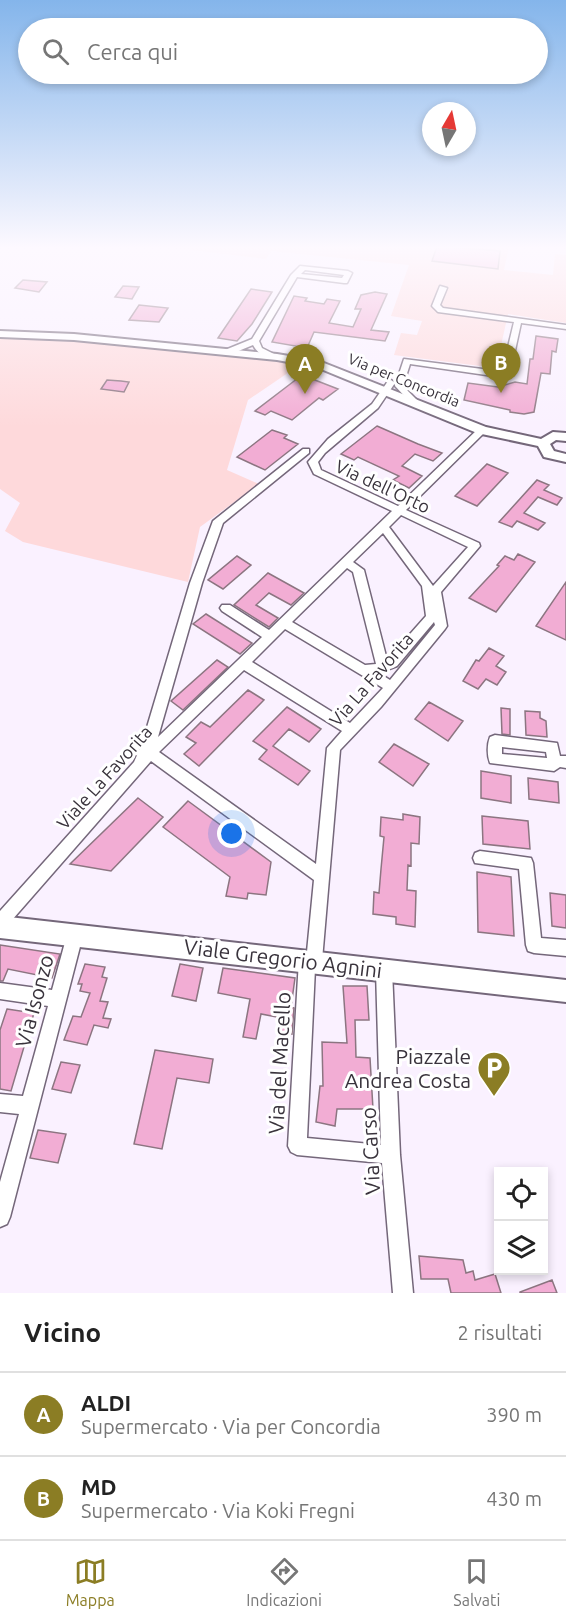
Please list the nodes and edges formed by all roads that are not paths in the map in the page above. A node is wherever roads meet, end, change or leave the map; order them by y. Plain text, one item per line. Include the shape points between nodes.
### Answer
1 (277, 306) edge
2 (436, 306) edge
3 (518, 320) junction
4 (566, 327) edge
5 (0, 334) edge
6 (252, 348) junction
7 (394, 385) junction
8 (482, 430) junction
9 (566, 437) edge
10 (543, 443) junction
11 (306, 451) dead end
12 (566, 458) edge
13 (399, 512) junction
14 (384, 527) junction
15 (475, 546) joint
16 (346, 563) junction
17 (226, 608) dead end
18 (284, 623) junction
19 (270, 637) junction
20 (243, 663) junction
21 (383, 668) junction
22 (364, 670) junction
23 (390, 686) junction
24 (352, 731) junction
25 (150, 753) junction
26 (139, 765) junction
27 (480, 858) dead end
28 (320, 876) junction
29 (0, 925) edge
30 (75, 935) junction
31 (566, 948) edge
32 (310, 960) junction
33 (384, 970) junction
34 (0, 991) edge
35 (566, 991) edge
36 (58, 999) junction
37 (0, 1102) edge
38 (30, 1106) junction
39 (391, 1155) junction
40 (0, 1217) edge
41 (403, 1293) edge

1 - 6 street
2 - 3 street
3 - 4 street
3 - 7 street via 504,373 410,361
5 - 6 main road, Via per Concordia via 228,352
6 - 7 main road, Via per Concordia via 273,357 319,364 370,384
7 - 8 main road, Via per Concordia via 414,401
7 - 13 street, Via dell'Orto via 320,450 313,462 317,472
8 - 10 main road, Via per Concordia
8 - 13 street, Viale La Favorita
9 - 10 main road via 553,436
10 - 12 main road via 549,454
11 - 26 street via 218,521
13 - 14 street, Viale La Favorita
13 - 15 street, Via dell'Orto
14 - 16 street, Viale La Favorita
14 - 21 street via 427,585 432,617 393,663
15 - 23 street, Via La Favorita via 435,591 441,626
16 - 18 street, Viale La Favorita
16 - 21 street via 358,570
17 - 19 street
18 - 19 street, Viale La Favorita
18 - 22 street
19 - 20 street, Viale La Favorita
20 - 24 street
20 - 25 street, Viale La Favorita
21 - 22 street
22 - 23 street
23 - 24 street, Via La Favorita
24 - 28 street, Via La Favorita via 334,748
25 - 26 street, Viale La Favorita
25 - 28 street
26 - 29 street, Viale La Favorita
27 - 31 street via 526,863 534,945
28 - 32 street, Via La Favorita
29 - 30 main road, Viale Gregorio Agnini
30 - 32 main road, Viale Gregorio Agnini
30 - 36 street, Via Isonzo
32 - 33 main road, Viale Gregorio Agnini
32 - 39 street, Via del Macello via 297,1146
33 - 35 main road, Viale Gregorio Agnini
33 - 39 street, Via Carso
34 - 36 street
36 - 38 street, Via Isonzo
37 - 38 street
38 - 40 street, Via Isonzo
39 - 41 street, Via Carso

